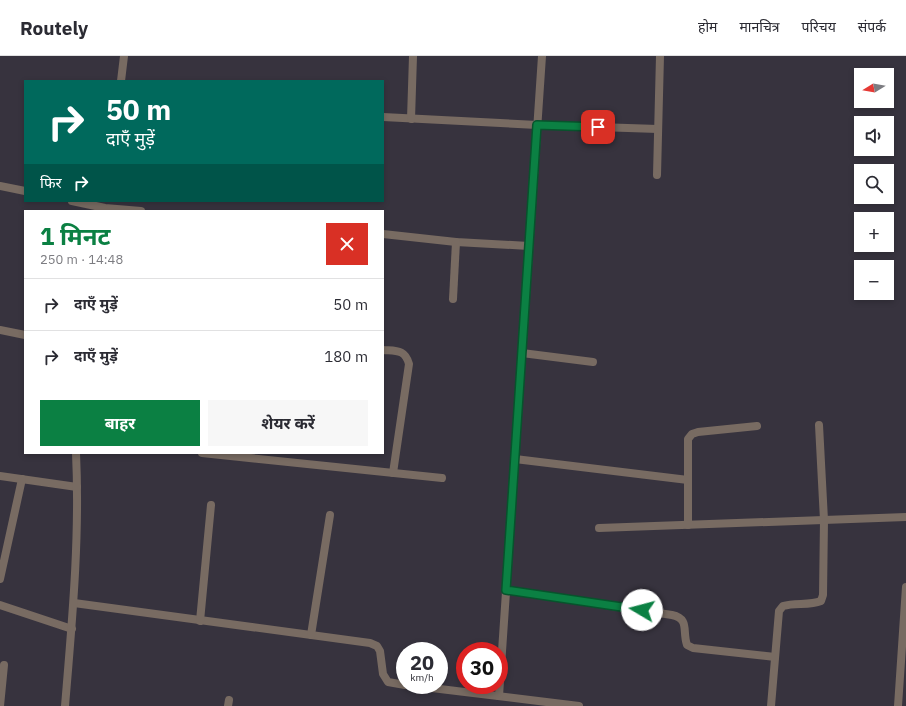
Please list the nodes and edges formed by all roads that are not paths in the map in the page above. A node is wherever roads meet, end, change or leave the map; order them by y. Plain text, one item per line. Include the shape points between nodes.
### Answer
1 (124, 56) edge
2 (413, 56) edge
3 (542, 56) edge
4 (660, 56) edge
5 (121, 80) edge
6 (384, 117) edge
7 (411, 119) junction
8 (537, 125) junction
9 (658, 128) junction
10 (657, 175) dead end
11 (0, 186) edge
12 (24, 191) edge
13 (78, 202) edge
14 (105, 207) edge
15 (132, 210) edge
16 (384, 234) edge
17 (456, 242) junction
18 (529, 246) junction
19 (453, 299) dead end
20 (0, 330) edge
21 (24, 335) edge
22 (384, 350) edge
23 (522, 353) junction
24 (593, 362) dead end
25 (819, 425) dead end
26 (758, 426) dead end
27 (76, 454) edge
28 (212, 454) edge
29 (515, 460) junction
30 (393, 473) junction
31 (0, 476) edge
32 (442, 478) dead end
33 (22, 479) junction
34 (688, 480) junction
35 (78, 487) junction
36 (211, 505) dead end
37 (330, 516) dead end
38 (906, 517) edge
39 (824, 520) junction
40 (688, 524) junction
41 (599, 528) dead end
42 (0, 579) edge
43 (906, 587) edge
44 (506, 590) junction
45 (74, 603) junction
46 (0, 605) edge
47 (200, 621) junction
48 (72, 629) junction
49 (312, 635) junction
50 (775, 657) junction
51 (4, 665) dead end
52 (396, 683) edge
53 (903, 689) edge
54 (448, 690) edge
55 (499, 696) junction
56 (0, 706) edge
57 (65, 706) edge
58 (579, 706) edge
59 (771, 706) edge
60 (898, 706) edge

1 - 5 street
2 - 7 street
3 - 8 street
4 - 9 street
6 - 7 street
7 - 8 street
8 - 9 street
8 - 18 street
9 - 10 street
11 - 12 street
13 - 14 street
14 - 15 street
16 - 17 street
17 - 18 street
17 - 19 street
18 - 23 street
20 - 21 street
22 - 30 street via 402,352 409,364
23 - 24 street
23 - 29 street
25 - 39 street
26 - 34 street via 692,434 688,439
27 - 35 street
28 - 30 street
29 - 34 street
29 - 44 street
30 - 32 street
31 - 33 street
33 - 35 street
33 - 42 street
34 - 40 street
35 - 45 street
36 - 47 street
37 - 49 street
38 - 39 street
39 - 40 street
39 - 50 street via 821,601 814,604 783,606 779,611
40 - 41 street
43 - 53 street
44 - 50 street via 679,616 685,625 687,645 693,648
44 - 55 street
45 - 47 street
45 - 48 street
46 - 48 street
47 - 49 street
48 - 57 street
49 - 52 street via 376,646 388,682
50 - 59 street
51 - 56 street
53 - 60 street
54 - 55 street
55 - 58 street

